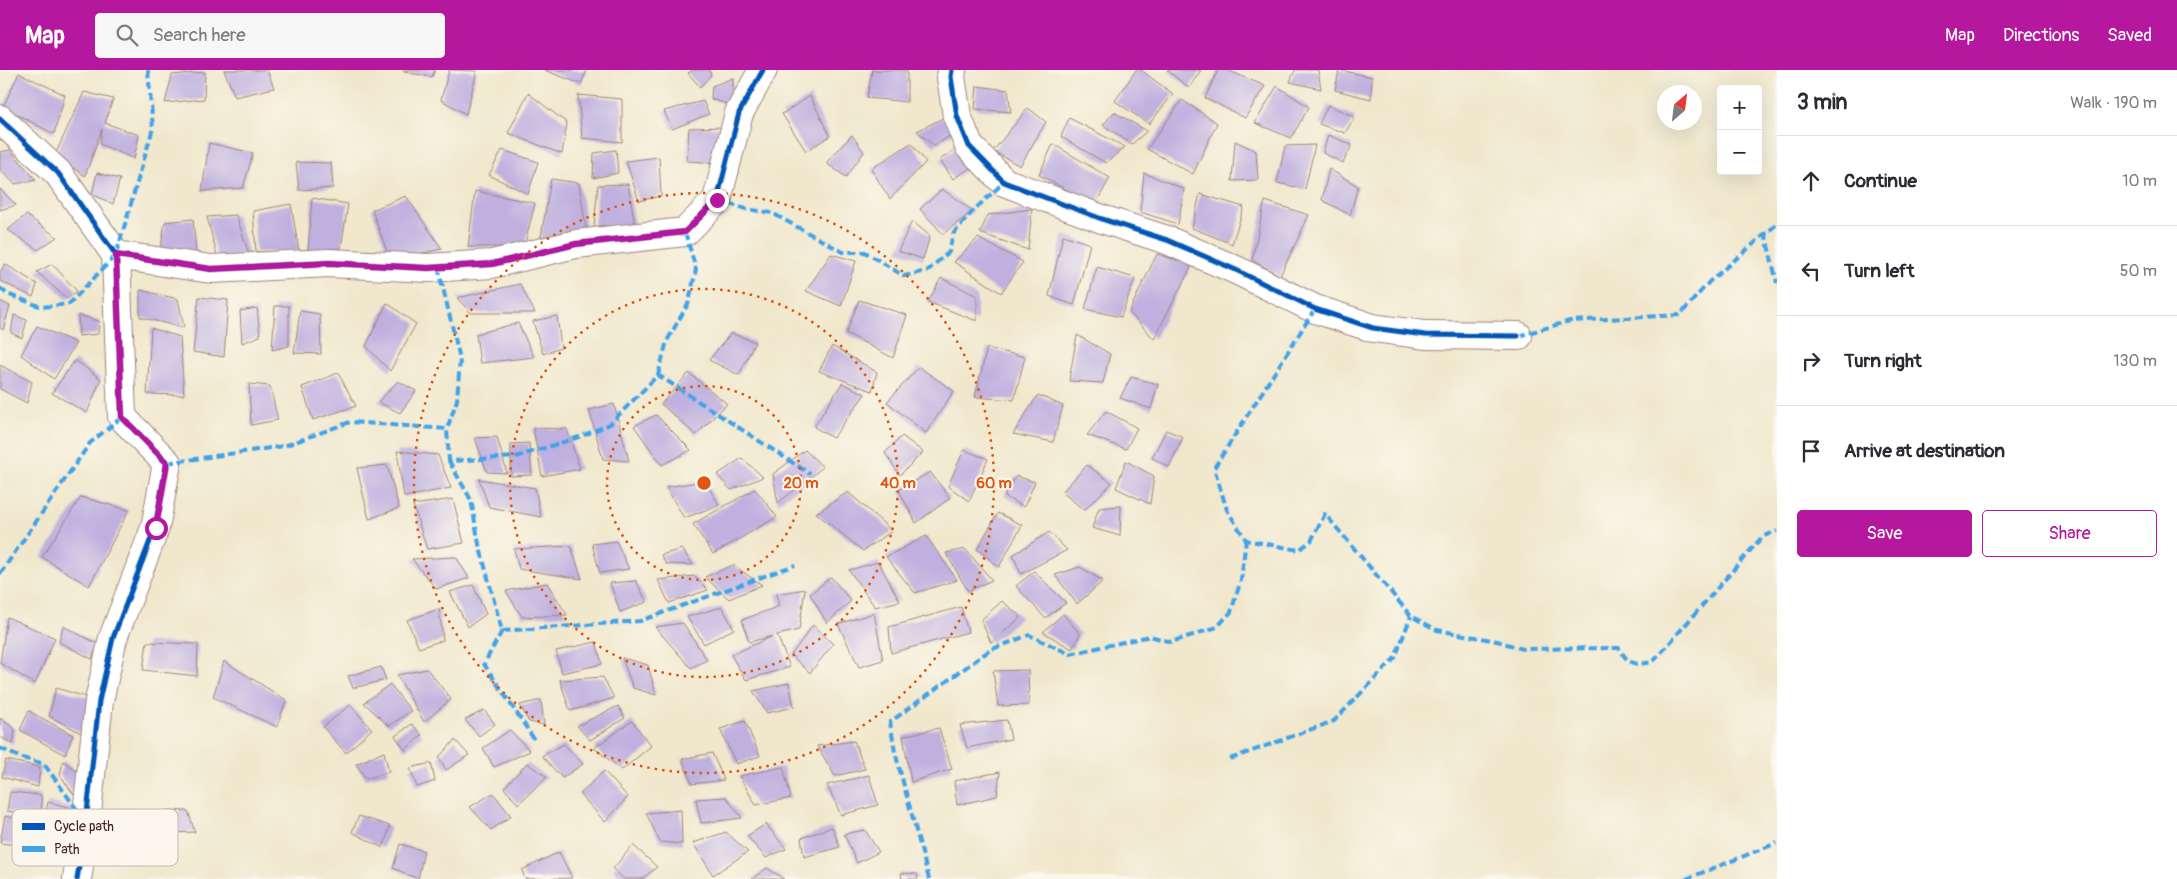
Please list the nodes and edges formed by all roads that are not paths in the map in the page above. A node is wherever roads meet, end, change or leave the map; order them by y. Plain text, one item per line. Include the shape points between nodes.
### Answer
1 (763, 70) edge
2 (952, 70) edge
3 (0, 119) edge
4 (116, 255) junction
5 (1518, 336) dead end
6 (87, 809) edge
7 (79, 866) edge
8 (77, 879) edge

1 - 4 street via 739,113 717,200 685,232 576,244 492,264 428,268 329,263 211,269
2 - 5 street via 957,116 969,146 1004,182 1102,220 1167,240 1314,309 1373,328 1425,335
3 - 4 street via 58,173
4 - 6 street via 122,417 167,463 156,528 113,638 99,701
7 - 8 street

